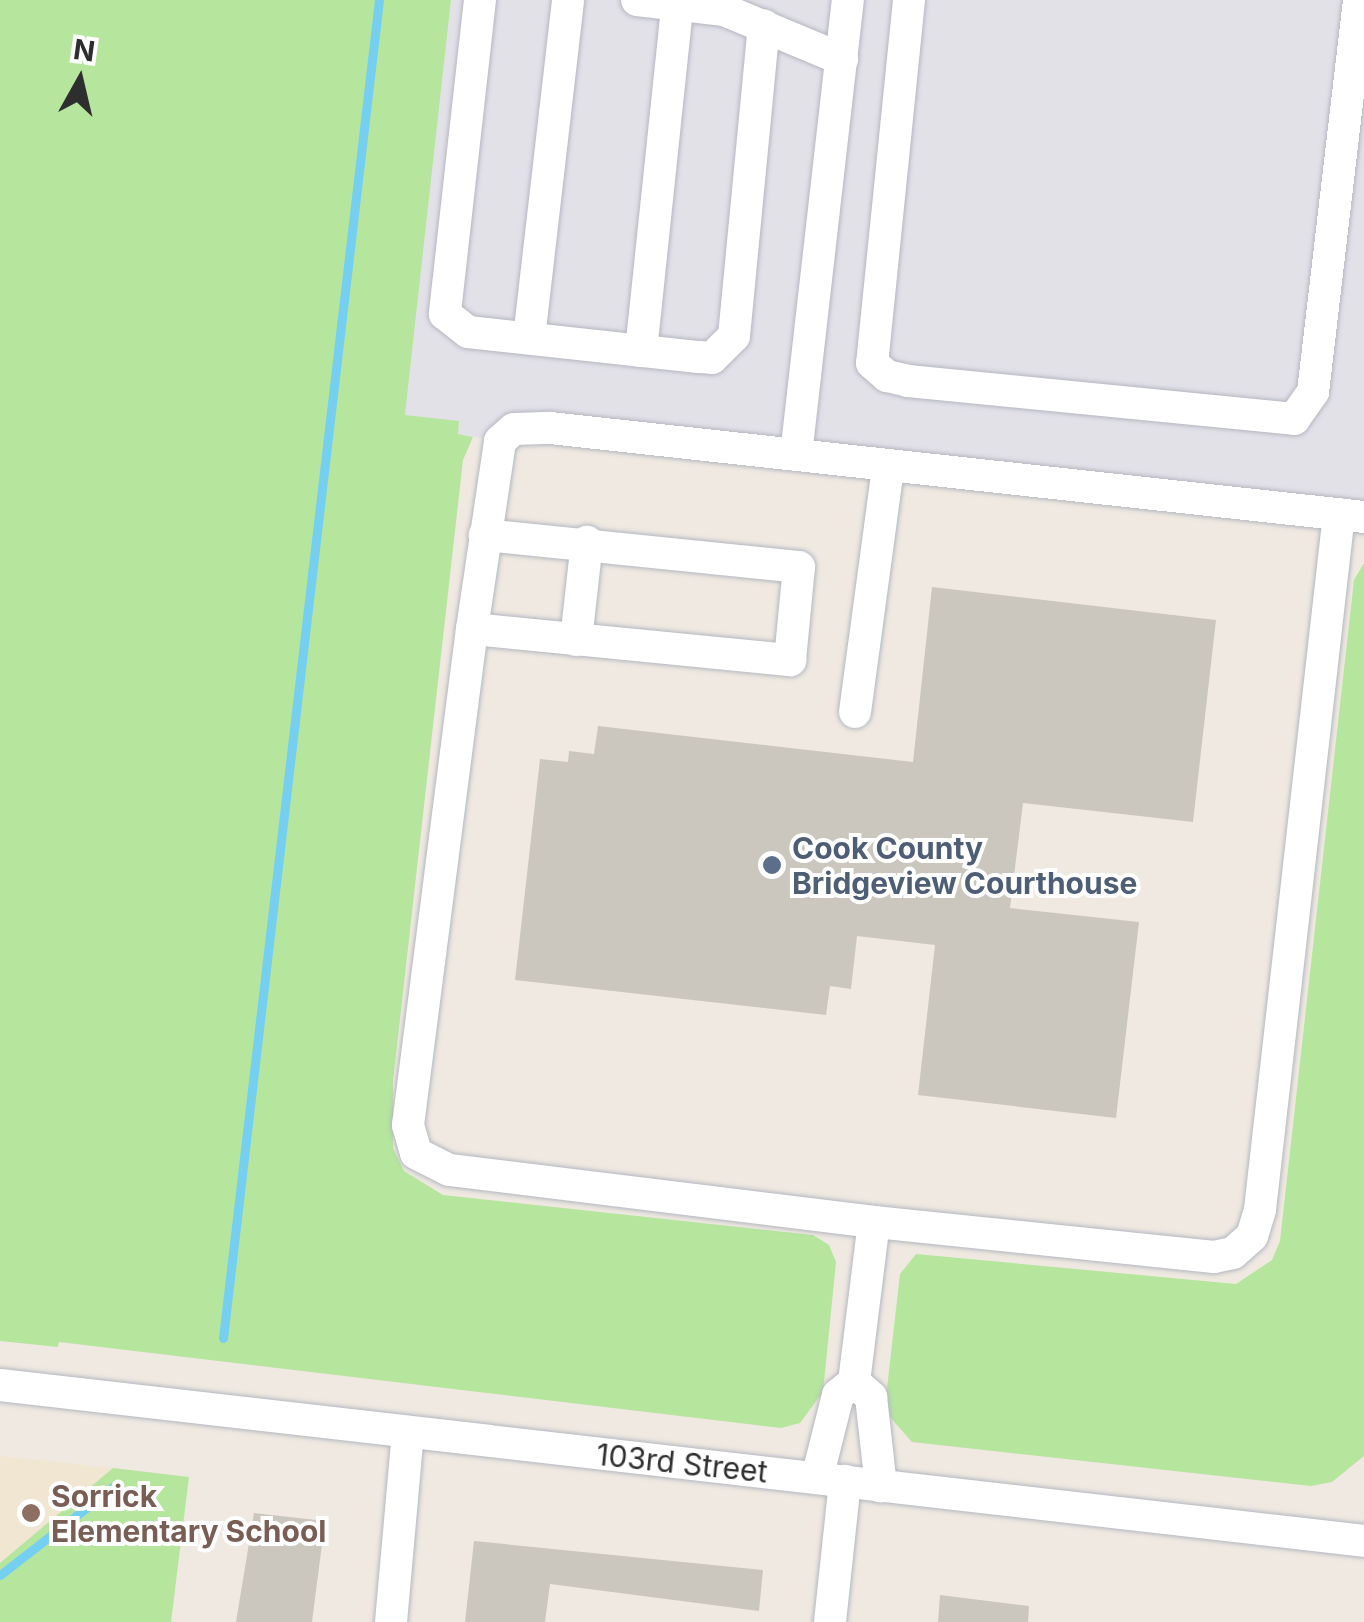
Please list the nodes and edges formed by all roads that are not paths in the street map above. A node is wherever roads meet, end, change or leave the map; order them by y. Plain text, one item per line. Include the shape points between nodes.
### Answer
1 (480, 0) edge
2 (568, 0) edge
3 (637, 0) edge
4 (848, 0) edge
5 (909, 0) edge
6 (1359, 0) edge
7 (678, 2) edge
8 (764, 25) junction
9 (842, 59) junction
10 (529, 338) junction
11 (640, 351) junction
12 (796, 454) junction
13 (888, 467) junction
14 (1358, 515) edge
15 (485, 534) junction
16 (587, 542) junction
17 (472, 630) junction
18 (576, 640) junction
19 (855, 712) dead end
20 (874, 1222) junction
21 (854, 1382) junction
22 (0, 1385) edge
23 (408, 1432) junction
24 (831, 1480) junction
25 (881, 1486) junction
26 (1364, 1541) edge
27 (390, 1622) edge
28 (830, 1622) edge

1 - 10 street via 443,299 452,324
2 - 10 street
3 - 7 street
4 - 9 street
5 - 6 street via 872,362 886,376 908,381 1294,419 1313,392
7 - 8 street
7 - 11 street
8 - 9 street
8 - 11 street via 734,336 712,358
9 - 12 street
10 - 11 street
12 - 13 street
12 - 15 street via 514,430 500,441
13 - 14 street
13 - 19 street
14 - 20 street via 1252,1236 1233,1253 1214,1257
15 - 16 street
15 - 17 street
16 - 18 street
16 - 18 street via 799,567 790,660
17 - 18 street
17 - 20 street via 408,1125 416,1152 449,1170
20 - 21 street
21 - 24 street via 838,1395
21 - 25 street via 871,1397
22 - 23 street, 103rd Street
23 - 24 street, 103rd Street
23 - 27 street
24 - 25 street, 103rd Street
24 - 28 street
25 - 26 street, 103rd Street

